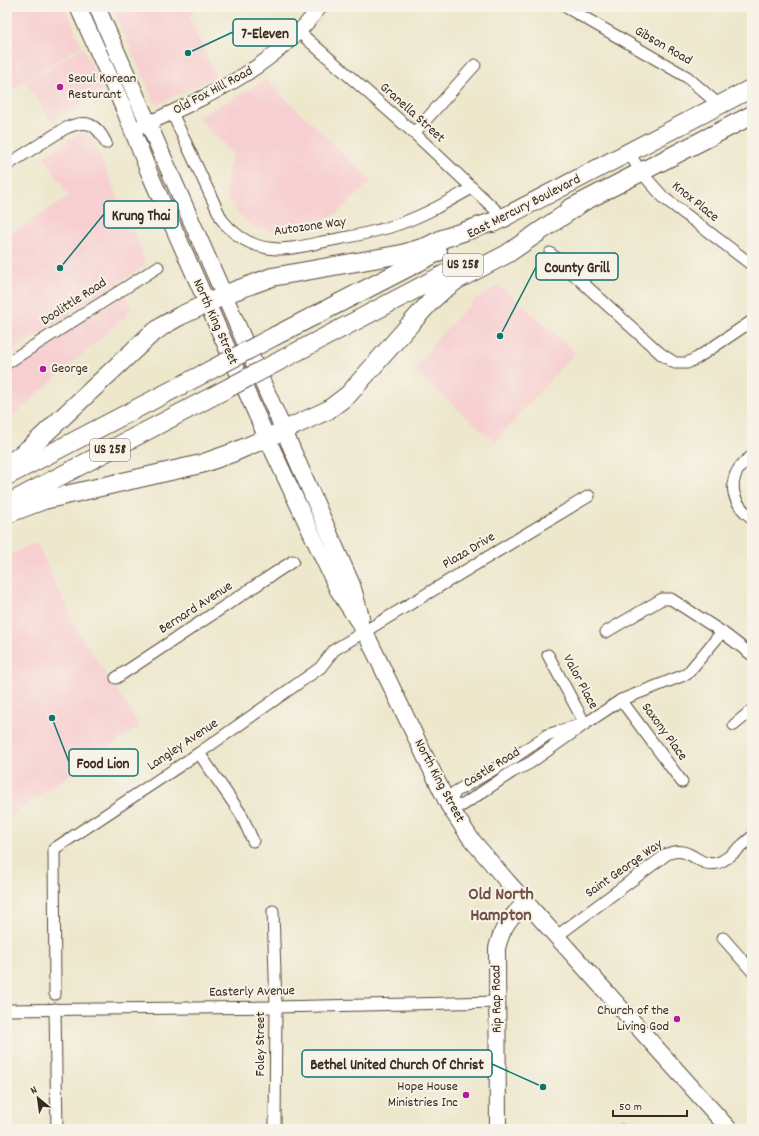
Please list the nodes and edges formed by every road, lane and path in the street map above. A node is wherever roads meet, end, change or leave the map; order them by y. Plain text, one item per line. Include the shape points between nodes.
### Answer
1 (78, 7) edge
2 (97, 7) edge
3 (320, 7) edge
4 (566, 7) edge
5 (299, 32) junction
6 (475, 65) dead end
7 (752, 88) edge
8 (719, 105) junction
9 (172, 113) junction
10 (752, 115) edge
11 (148, 124) junction
12 (133, 131) junction
13 (414, 133) junction
14 (106, 143) dead end
15 (628, 153) junction
16 (7, 164) edge
17 (641, 172) junction
18 (472, 188) junction
19 (580, 204) junction
20 (504, 218) junction
21 (550, 253) dead end
22 (752, 265) edge
23 (158, 267) dead end
24 (224, 296) junction
25 (207, 303) junction
26 (752, 321) edge
27 (7, 363) edge
28 (285, 430) junction
29 (267, 438) junction
30 (752, 456) edge
31 (12, 469) edge
32 (7, 483) edge
33 (590, 496) dead end
34 (7, 504) edge
35 (7, 514) edge
36 (752, 518) edge
37 (293, 561) dead end
38 (364, 632) junction
39 (606, 632) dead end
40 (722, 632) junction
41 (548, 655) dead end
42 (752, 655) edge
43 (116, 678) dead end
44 (621, 700) junction
45 (752, 710) edge
46 (585, 724) junction
47 (734, 725) dead end
48 (199, 753) junction
49 (682, 782) dead end
50 (449, 806) junction
51 (752, 837) edge
52 (253, 841) dead end
53 (526, 902) junction
54 (273, 911) dead end
55 (557, 936) junction
56 (723, 938) dead end
57 (752, 971) edge
58 (55, 994) dead end
59 (498, 1002) junction
60 (276, 1007) junction
61 (55, 1009) junction
62 (7, 1010) edge
63 (57, 1129) edge
64 (275, 1129) edge
65 (498, 1129) edge
66 (729, 1129) edge

1 - 12 main road, North King Street
2 - 11 main road, North King Street
3 - 5 street, Old Fox Hill Road
4 - 8 street, Gibson Road via 687,77
5 - 9 street, Old Fox Hill Road via 269,59 241,78 212,95
5 - 13 street, Granella Street
6 - 13 street
7 - 8 main road, East Mercury Boulevard / US 258
8 - 15 main road, East Mercury Boulevard / US 258
9 - 11 street, Old Fox Hill Road
9 - 18 street, Autozone Way via 222,220 241,238 268,248 308,245 380,230 411,219
10 - 17 main road, East Mercury Boulevard / US 258
11 - 12 street, Old Fox Hill Road
11 - 24 main road, North King Street
12 - 25 main road, North King Street
13 - 18 street, Granella Street
14 - 16 street via 101,132 93,126 80,123 64,129
15 - 17 street, Knox Place
15 - 20 main road, East Mercury Boulevard / US 258
17 - 19 main road, East Mercury Boulevard / US 258
17 - 22 street, Knox Place via 664,198
18 - 20 street, Granella Street
19 - 28 main road via 507,254 450,284 432,300 344,398 328,410
19 - 34 main road, East Mercury Boulevard / US 258, bridge
20 - 24 main road via 402,254 272,276
20 - 31 main road, East Mercury Boulevard / US 258, bridge via 204,374
21 - 26 street via 661,354 675,363 687,363 697,358
23 - 27 street, Doolittle Road
24 - 25 main road
24 - 28 main road, North King Street
25 - 29 main road, North King Street
25 - 31 main road via 164,325 149,336 18,457
28 - 29 main road
28 - 38 main road, North King Street via 352,585
29 - 35 main road via 201,464 44,500
29 - 38 main road, North King Street via 338,590
30 - 36 street via 738,469 734,484 734,498
31 - 32 main road
33 - 38 street, Plaza Drive
37 - 43 street, Bernard Avenue
38 - 48 street, Langley Avenue via 334,650 320,668
38 - 50 main road, North King Street
39 - 40 street via 662,599 671,599
40 - 42 street
40 - 44 street, Castle Road via 687,674
41 - 46 street, Valor Place
44 - 46 street, Castle Road
44 - 49 street, Saxony Place
45 - 47 street
46 - 50 street, Castle Road via 530,763 463,805
48 - 52 street via 241,814
48 - 58 street, Langley Avenue via 54,848
50 - 53 main road, North King Street via 471,839
51 - 55 street, Saint George Way via 716,864 707,863 681,850 667,854
53 - 55 main road, North King Street
53 - 59 main road, Rip Rap Road via 508,920 500,937 496,960
54 - 60 street, Foley Street
55 - 66 main road, North King Street
56 - 57 street
59 - 60 street, Easterly Avenue
59 - 65 main road, Rip Rap Road
60 - 61 street, Easterly Avenue
60 - 64 street, Foley Street
61 - 62 street, Easterly Avenue
61 - 63 street

